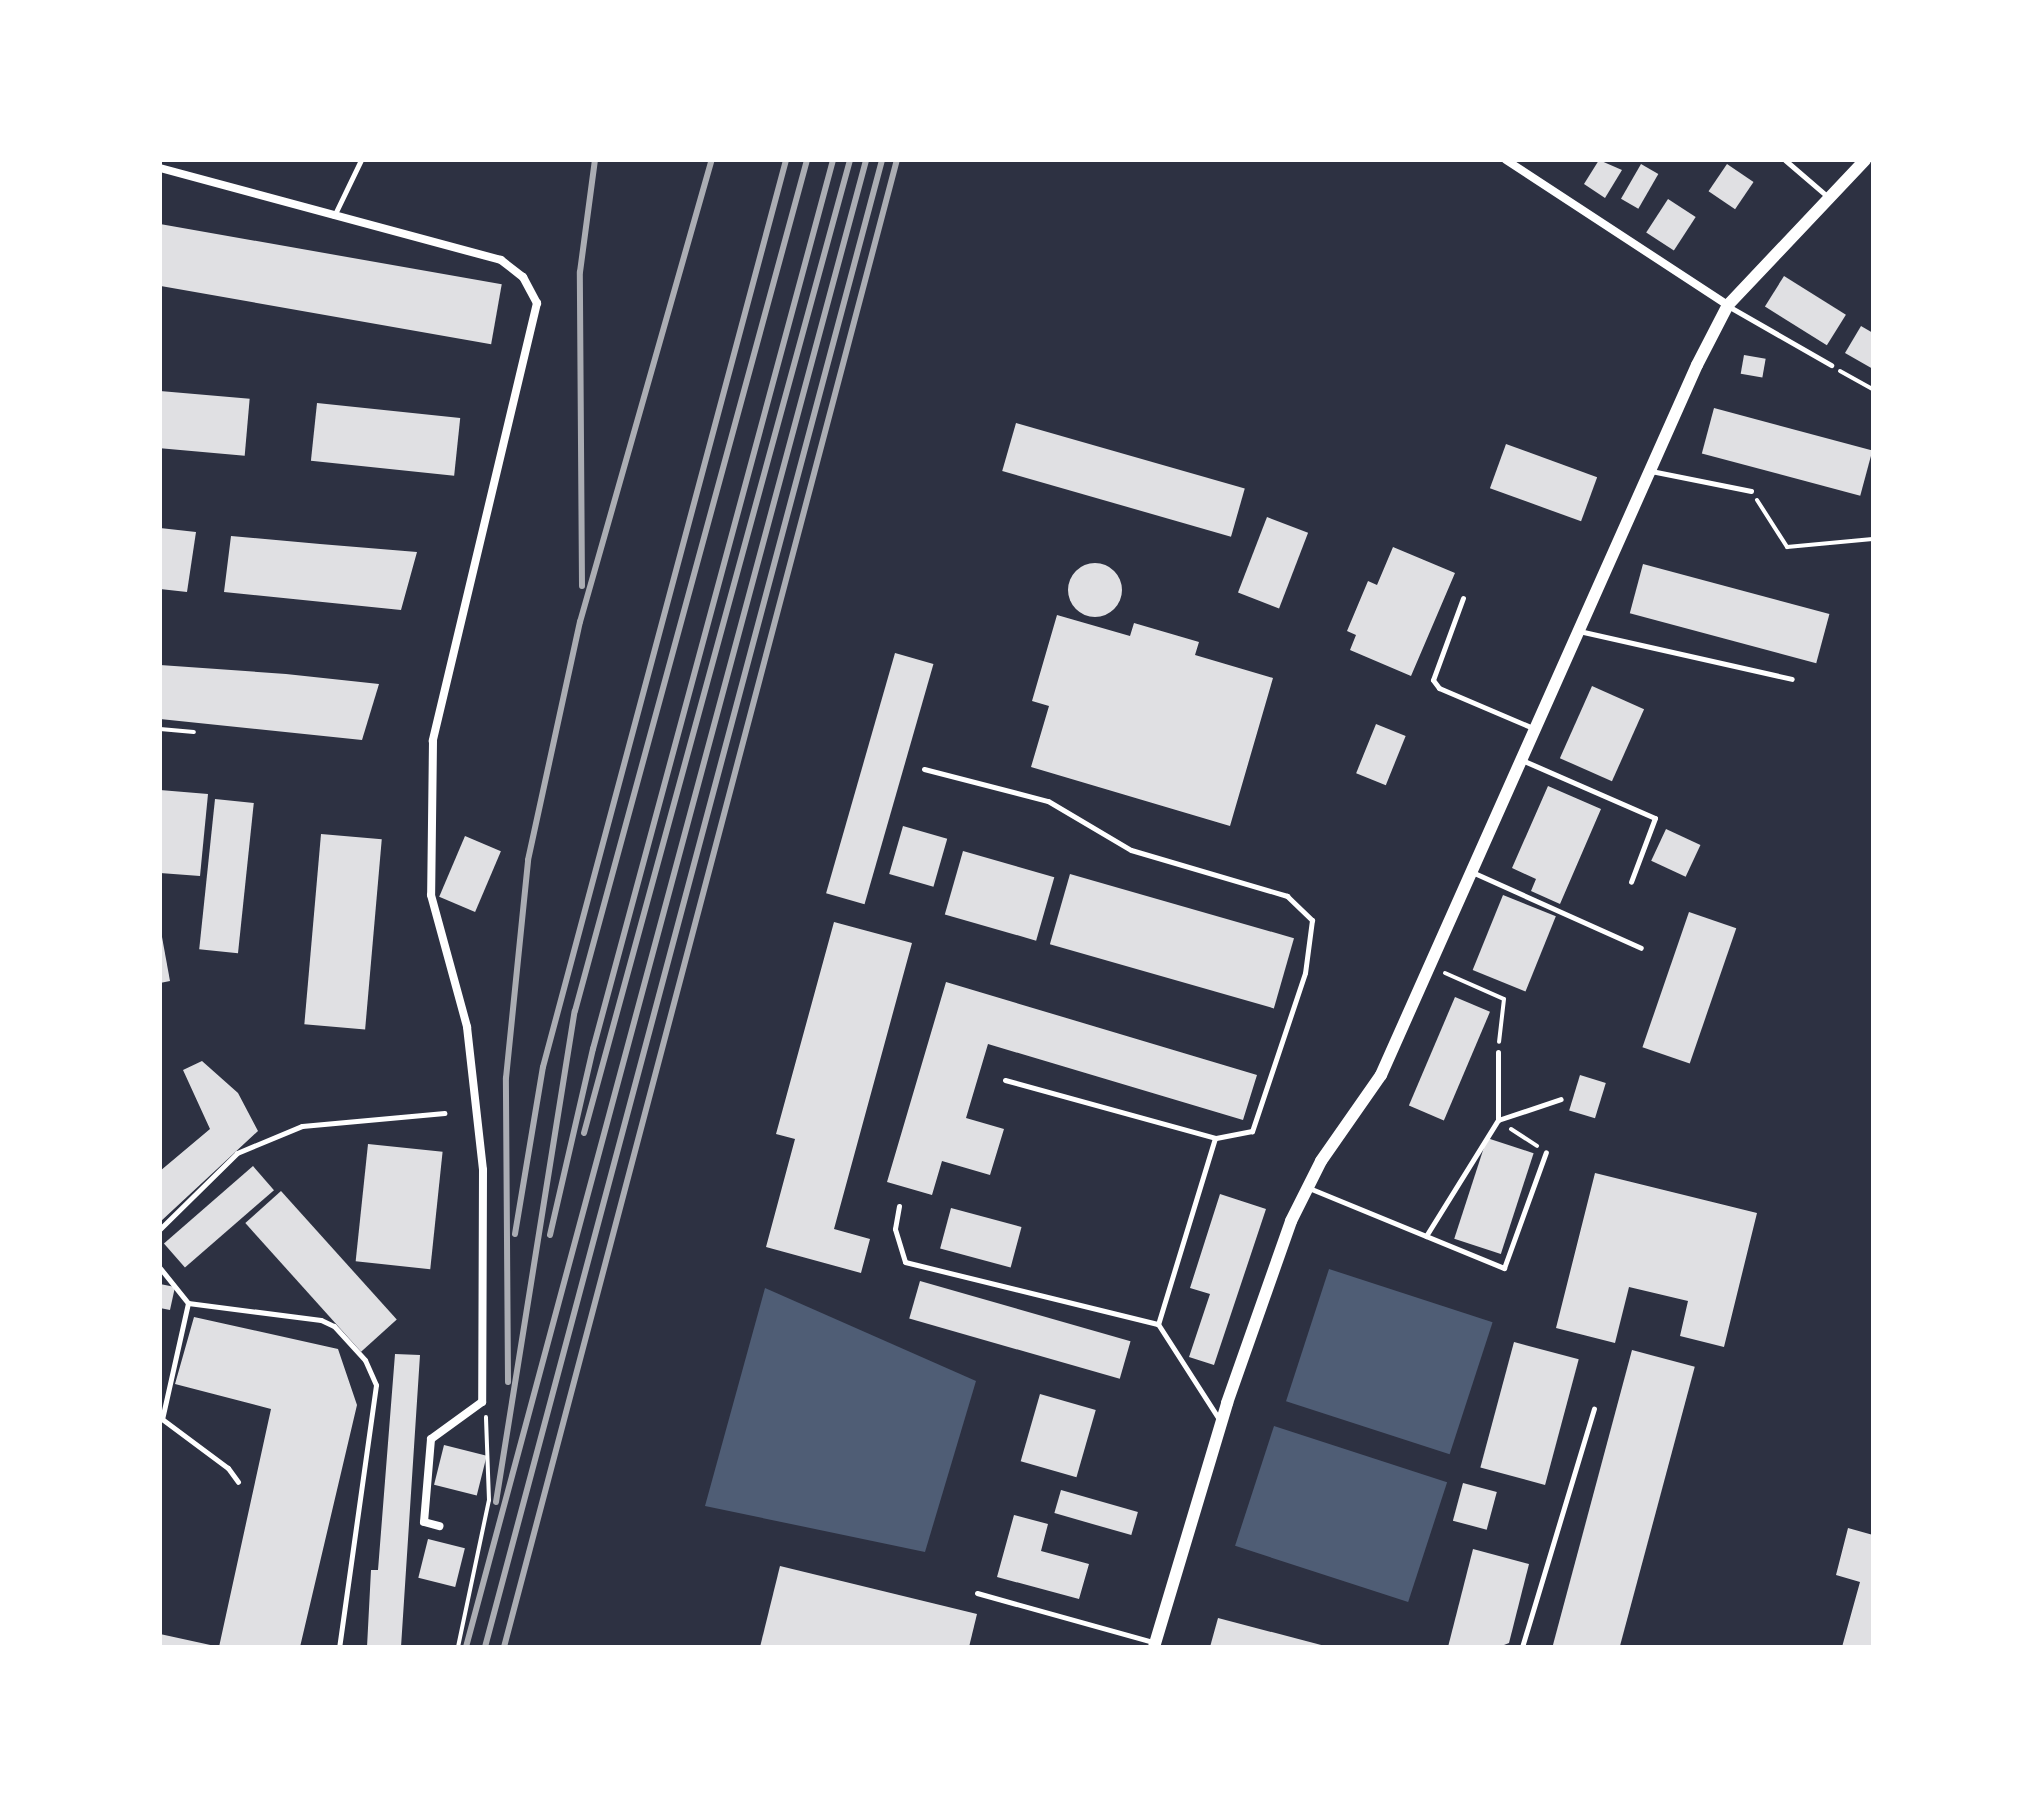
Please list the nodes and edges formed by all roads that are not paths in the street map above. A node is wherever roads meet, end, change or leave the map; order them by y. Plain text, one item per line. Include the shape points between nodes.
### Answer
1 (361, 160) edge
2 (1506, 160) edge
3 (1785, 160) edge
4 (1865, 160) edge
5 (160, 168) edge
6 (1829, 198) junction
7 (334, 217) junction
8 (1728, 305) junction
9 (1831, 365) road end
10 (1650, 471) junction
11 (1751, 491) road end
12 (1463, 598) dead end
13 (1578, 631) junction
14 (1792, 679) dead end
15 (1535, 729) junction
16 (1521, 759) junction
17 (924, 769) dead end
18 (1471, 872) junction
19 (1631, 882) dead end
20 (1641, 948) dead end
21 (1498, 1052) road end
22 (1005, 1080) dead end
23 (1561, 1099) dead end
24 (444, 1113) dead end
25 (1498, 1120) junction
26 (1215, 1138) junction
27 (1546, 1152) road end
28 (1308, 1187) junction
29 (899, 1206) dead end
30 (160, 1229) edge
31 (1426, 1236) junction
32 (160, 1268) edge
33 (188, 1303) junction
34 (1158, 1324) junction
35 (1594, 1409) dead end
36 (1221, 1424) junction
37 (238, 1482) dead end
38 (439, 1526) dead end
39 (977, 1593) dead end
40 (1154, 1645) edge
41 (339, 1647) edge
42 (1522, 1647) edge

1 - 7 lane
2 - 8 street
3 - 6 lane
4 - 6 street
5 - 7 street
6 - 8 street
7 - 38 street via 501,260 523,277 537,303 433,741 431,895 467,1027 483,1170 482,1402 431,1439 424,1522
8 - 9 lane
8 - 10 street
10 - 11 lane
10 - 13 street
12 - 15 lane via 1433,680 1439,688
13 - 14 lane
13 - 15 street
15 - 16 street
16 - 18 street
16 - 19 lane via 1655,818
17 - 26 lane via 1048,801 1131,850 1287,896 1312,920 1305,973 1252,1131
18 - 20 lane
18 - 28 street via 1381,1075
21 - 25 lane
22 - 26 lane
23 - 25 lane
24 - 30 lane via 302,1126 237,1153
25 - 31 lane
26 - 34 lane
27 - 31 lane via 1504,1268
28 - 31 lane
28 - 36 street via 1291,1221
29 - 34 lane via 895,1229 905,1262
32 - 33 lane
33 - 37 lane via 162,1419 228,1468
33 - 41 lane via 321,1320 334,1326 365,1360 376,1385
34 - 36 lane
35 - 42 lane
36 - 40 street
39 - 40 lane

